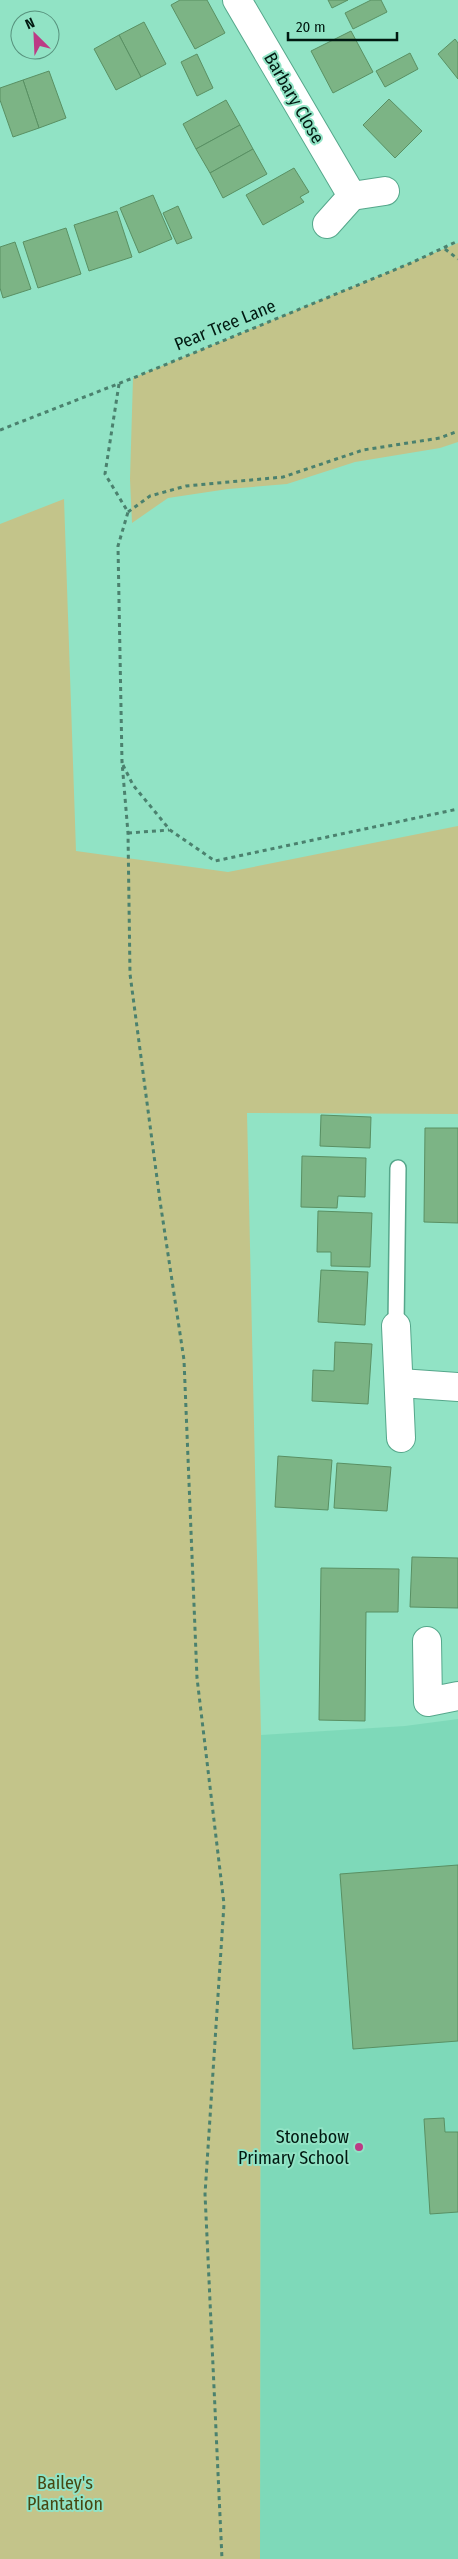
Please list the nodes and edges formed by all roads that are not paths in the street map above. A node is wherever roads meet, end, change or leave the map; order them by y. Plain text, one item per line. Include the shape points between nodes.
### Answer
1 (237, 0) edge
2 (384, 191) dead end
3 (352, 196) junction
4 (327, 224) dead end
5 (398, 1168) dead end
6 (396, 1326) joint
7 (400, 1383) junction
8 (458, 1387) edge
9 (402, 1438) dead end
10 (427, 1641) dead end
11 (458, 1696) edge

1 - 3 street, Barbary Close
2 - 3 street
3 - 4 street
5 - 6 lane
6 - 7 street
7 - 8 street
7 - 9 street
10 - 11 street via 428,1702

